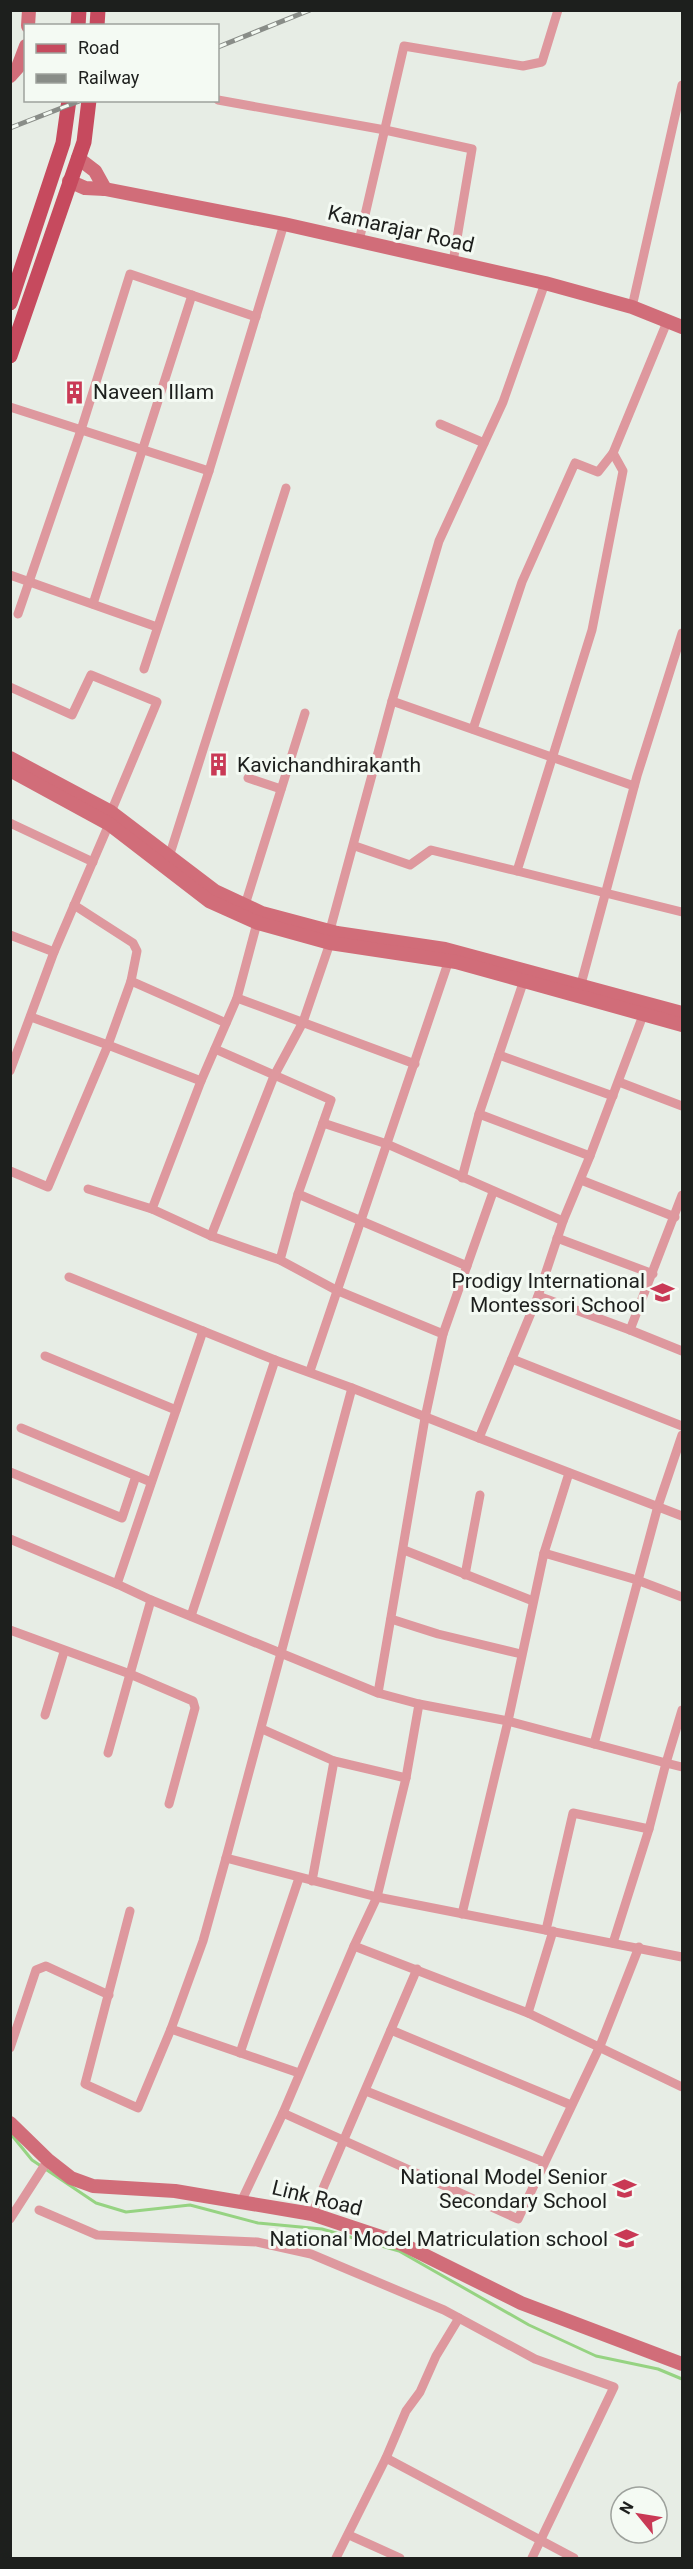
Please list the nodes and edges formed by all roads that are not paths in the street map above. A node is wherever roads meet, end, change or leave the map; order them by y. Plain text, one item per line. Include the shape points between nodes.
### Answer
1 (558, 10) edge
2 (24, 52) edge
3 (10, 76) edge
4 (682, 85) edge
5 (219, 100) edge
6 (69, 102) edge
7 (89, 102) edge
8 (679, 118) edge
9 (384, 130) junction
10 (78, 158) junction
11 (69, 181) junction
12 (105, 189) junction
13 (284, 224) junction
14 (359, 241) junction
15 (453, 262) junction
16 (14, 278) edge
17 (545, 283) junction
18 (192, 295) junction
19 (10, 303) edge
20 (632, 307) junction
21 (256, 317) junction
22 (667, 322) junction
23 (682, 327) edge
24 (10, 356) edge
25 (10, 407) edge
26 (440, 424) dead end
27 (81, 429) junction
28 (484, 443) junction
29 (142, 449) junction
30 (613, 453) junction
31 (209, 471) junction
32 (286, 488) dead end
33 (10, 575) edge
34 (29, 582) junction
35 (93, 604) junction
36 (18, 614) dead end
37 (157, 627) junction
38 (682, 633) edge
39 (144, 669) dead end
40 (10, 687) edge
41 (392, 701) junction
42 (305, 713) dead end
43 (473, 729) junction
44 (553, 757) junction
45 (10, 758) edge
46 (10, 770) edge
47 (248, 778) dead end
48 (634, 786) junction
49 (281, 789) junction
50 (110, 818) junction
51 (10, 823) edge
52 (355, 846) junction
53 (169, 857) junction
54 (93, 862) junction
55 (517, 871) junction
56 (604, 894) junction
57 (74, 905) junction
58 (245, 905) junction
59 (682, 912) edge
60 (257, 922) junction
61 (10, 935) edge
62 (330, 937) junction
63 (54, 952) junction
64 (448, 960) junction
65 (524, 980) junction
66 (131, 981) junction
67 (581, 984) junction
68 (237, 998) junction
69 (646, 1009) junction
70 (682, 1013) edge
71 (31, 1017) junction
72 (303, 1022) junction
73 (225, 1023) junction
74 (682, 1025) edge
75 (15, 1046) edge
76 (108, 1046) junction
77 (215, 1049) junction
78 (499, 1055) junction
79 (415, 1065) junction
80 (10, 1071) edge
81 (274, 1076) junction
82 (201, 1081) junction
83 (619, 1082) junction
84 (613, 1096) junction
85 (682, 1106) edge
86 (479, 1114) junction
87 (323, 1123) junction
88 (387, 1144) junction
89 (590, 1156) junction
90 (10, 1170) edge
91 (462, 1178) junction
92 (581, 1180) junction
93 (88, 1189) dead end
94 (493, 1192) junction
95 (298, 1194) junction
96 (682, 1195) edge
97 (152, 1209) junction
98 (675, 1217) junction
99 (360, 1220) junction
100 (563, 1221) junction
101 (212, 1236) junction
102 (557, 1238) junction
103 (280, 1260) junction
104 (467, 1266) junction
105 (653, 1274) junction
106 (69, 1277) dead end
107 (336, 1290) junction
108 (538, 1296) junction
109 (630, 1330) junction
110 (203, 1331) junction
111 (443, 1334) junction
112 (682, 1351) edge
113 (45, 1356) dead end
114 (512, 1359) junction
115 (274, 1360) junction
116 (310, 1371) junction
117 (352, 1388) junction
118 (176, 1410) junction
119 (425, 1418) junction
120 (682, 1426) edge
121 (21, 1428) dead end
122 (682, 1435) edge
123 (479, 1438) junction
124 (10, 1472) edge
125 (568, 1473) junction
126 (136, 1476) junction
127 (151, 1482) junction
128 (480, 1495) dead end
129 (658, 1506) junction
130 (682, 1516) edge
131 (10, 1539) edge
132 (404, 1550) junction
133 (544, 1553) junction
134 (465, 1575) junction
135 (637, 1580) junction
136 (117, 1584) junction
137 (682, 1597) edge
138 (151, 1600) junction
139 (533, 1601) junction
140 (191, 1616) junction
141 (391, 1619) junction
142 (10, 1630) edge
143 (64, 1652) junction
144 (283, 1652) junction
145 (521, 1654) junction
146 (130, 1674) junction
147 (378, 1692) junction
148 (418, 1704) junction
149 (682, 1710) edge
150 (45, 1715) dead end
151 (508, 1721) junction
152 (262, 1730) junction
153 (594, 1744) junction
154 (108, 1753) dead end
155 (334, 1761) junction
156 (666, 1763) junction
157 (682, 1767) edge
158 (406, 1778) junction
159 (169, 1804) dead end
160 (649, 1829) junction
161 (226, 1858) junction
162 (299, 1878) junction
163 (312, 1881) junction
164 (377, 1897) junction
165 (130, 1911) dead end
166 (462, 1914) junction
167 (549, 1931) junction
168 (613, 1943) junction
169 (354, 1946) junction
170 (639, 1947) junction
171 (682, 1957) edge
172 (417, 1970) junction
173 (109, 1995) junction
174 (528, 2013) junction
175 (171, 2030) junction
176 (391, 2030) junction
177 (600, 2046) junction
178 (10, 2048) edge
179 (240, 2053) junction
180 (299, 2073) junction
181 (682, 2087) edge
182 (366, 2091) junction
183 (571, 2106) junction
184 (283, 2113) junction
185 (10, 2123) edge
186 (344, 2142) junction
187 (544, 2162) junction
188 (44, 2165) junction
189 (241, 2202) junction
190 (39, 2210) dead end
191 (312, 2214) junction
192 (10, 2219) edge
193 (459, 2318) junction
194 (682, 2364) edge
195 (386, 2458) junction
196 (349, 2535) junction
197 (541, 2539) junction
198 (336, 2559) edge
199 (400, 2559) edge
200 (532, 2559) edge
201 (574, 2559) edge

1 - 9 street via 546,56 534,64 523,66 404,46
2 - 3 street
4 - 8 street
5 - 9 street
6 - 16 main road via 63,143
7 - 10 main road
8 - 20 street
9 - 14 street
9 - 15 street via 472,149
10 - 11 main road
10 - 12 street via 94,171
11 - 12 street, Kamarajar Road via 85,188
11 - 24 main road
12 - 13 street, Kamarajar Road
13 - 14 street, Kamarajar Road
13 - 21 street
14 - 15 street, Kamarajar Road
15 - 17 street, Kamarajar Road
16 - 19 main road
17 - 20 street, Kamarajar Road
17 - 28 street via 503,402
18 - 21 street
18 - 27 street via 130,274
18 - 29 street
20 - 22 street, Kamarajar Road
21 - 31 street
22 - 23 street, Kamarajar Road
22 - 30 street
25 - 27 street
26 - 28 street
27 - 29 street
27 - 34 street
28 - 41 street via 439,541
29 - 31 street
29 - 35 street
30 - 43 street via 598,472 574,463 522,582
30 - 44 street via 623,471 592,630
31 - 37 street
32 - 53 street
33 - 34 street
34 - 35 street
34 - 36 street
35 - 37 street
37 - 39 street
38 - 48 street
40 - 50 street via 72,715 91,675 157,702
41 - 43 street
41 - 52 street
42 - 49 street
43 - 44 street
44 - 48 street
44 - 55 street
45 - 50 street
46 - 50 street
47 - 49 street
48 - 56 street
49 - 58 street
50 - 53 street
50 - 54 street
50 - 60 street via 209,901
51 - 54 street
52 - 55 street via 410,865 431,850
52 - 62 street
53 - 58 street via 215,891
54 - 57 street
55 - 56 street
56 - 59 street
56 - 67 street
57 - 63 street
57 - 66 street via 133,943 137,951
58 - 62 street
60 - 62 street
60 - 68 street
61 - 63 street
62 - 64 street
62 - 67 street via 337,933 446,949
62 - 72 street
63 - 71 street
64 - 65 street
64 - 79 street
65 - 69 street
65 - 78 street
66 - 73 street
66 - 76 street
67 - 69 street
68 - 72 street
68 - 73 street
69 - 70 street
69 - 74 street
69 - 83 street
71 - 75 street
71 - 76 street
72 - 79 street
72 - 81 street
73 - 77 street
75 - 80 street
76 - 82 street
76 - 90 street via 48,1187
77 - 81 street
77 - 82 street
78 - 84 street
78 - 86 street
79 - 88 street
81 - 87 street via 331,1100
81 - 101 street
82 - 97 street
83 - 84 street
83 - 85 street
84 - 89 street
86 - 89 street
86 - 91 street
87 - 88 street
87 - 95 street
88 - 91 street
88 - 99 street
89 - 92 street
91 - 94 street
92 - 98 street
92 - 100 street
93 - 97 street
94 - 100 street
94 - 104 street
95 - 99 street
95 - 103 street
96 - 98 street
97 - 101 street
98 - 105 street
99 - 104 street
99 - 107 street
100 - 102 street
101 - 103 street
102 - 105 street
102 - 108 street
103 - 107 street
104 - 111 street
105 - 109 street
106 - 110 street
107 - 111 street
107 - 116 street
108 - 109 street
108 - 114 street
109 - 112 street
110 - 115 street
110 - 118 street
111 - 119 street
113 - 118 street
114 - 120 street
114 - 123 street
115 - 116 street
115 - 140 street
116 - 117 street
117 - 119 street
117 - 144 street
118 - 127 street
119 - 123 street
119 - 132 street
121 - 126 street
122 - 129 street
123 - 125 street
124 - 126 street via 122,1518
125 - 129 street
125 - 133 street
126 - 127 street
127 - 136 street
128 - 134 street
129 - 130 street
129 - 135 street
131 - 136 street
132 - 134 street
132 - 141 street
133 - 135 street
133 - 139 street
134 - 139 street
135 - 137 street
135 - 153 street
136 - 138 street
138 - 140 street
138 - 146 street
139 - 145 street
140 - 144 street
141 - 145 street
141 - 147 street
142 - 143 street
143 - 146 street
143 - 150 street
144 - 147 street
144 - 152 street
145 - 151 street
146 - 154 street
146 - 159 street via 193,1701 195,1708
147 - 148 street
148 - 151 street
148 - 158 street
149 - 156 street
151 - 153 street
151 - 166 street
152 - 155 street
152 - 161 street
153 - 156 street
155 - 158 street
155 - 163 street
156 - 157 street
156 - 160 street
158 - 164 street
160 - 167 street via 573,1813
160 - 168 street
161 - 162 street
161 - 175 street via 203,1941
162 - 163 street
162 - 179 street
163 - 164 street
164 - 166 street
164 - 169 street
165 - 173 street
166 - 167 street
167 - 168 street
167 - 174 street
168 - 170 street
169 - 172 street
169 - 180 street
170 - 171 street
170 - 177 street
172 - 174 street
172 - 176 street
173 - 175 street via 85,2084 138,2108
173 - 178 street via 46,1966 40,1967
174 - 177 street
175 - 179 street
176 - 182 street
176 - 183 street
177 - 181 street
177 - 183 street
179 - 180 street
180 - 184 street
182 - 186 street
182 - 187 street
183 - 187 street
184 - 186 street
184 - 189 street
185 - 188 street, Link Road
186 - 187 street via 518,2218
186 - 191 street
188 - 189 street, Link Road via 93,2186 175,2191
188 - 192 street
189 - 191 street, Link Road
190 - 193 street via 97,2235 257,2242 311,2254
191 - 194 street, Link Road via 402,2244 522,2303
193 - 195 street via 406,2411
193 - 197 street via 536,2359 614,2387
195 - 196 street
195 - 197 street
196 - 198 street
196 - 199 street
197 - 200 street
197 - 201 street

